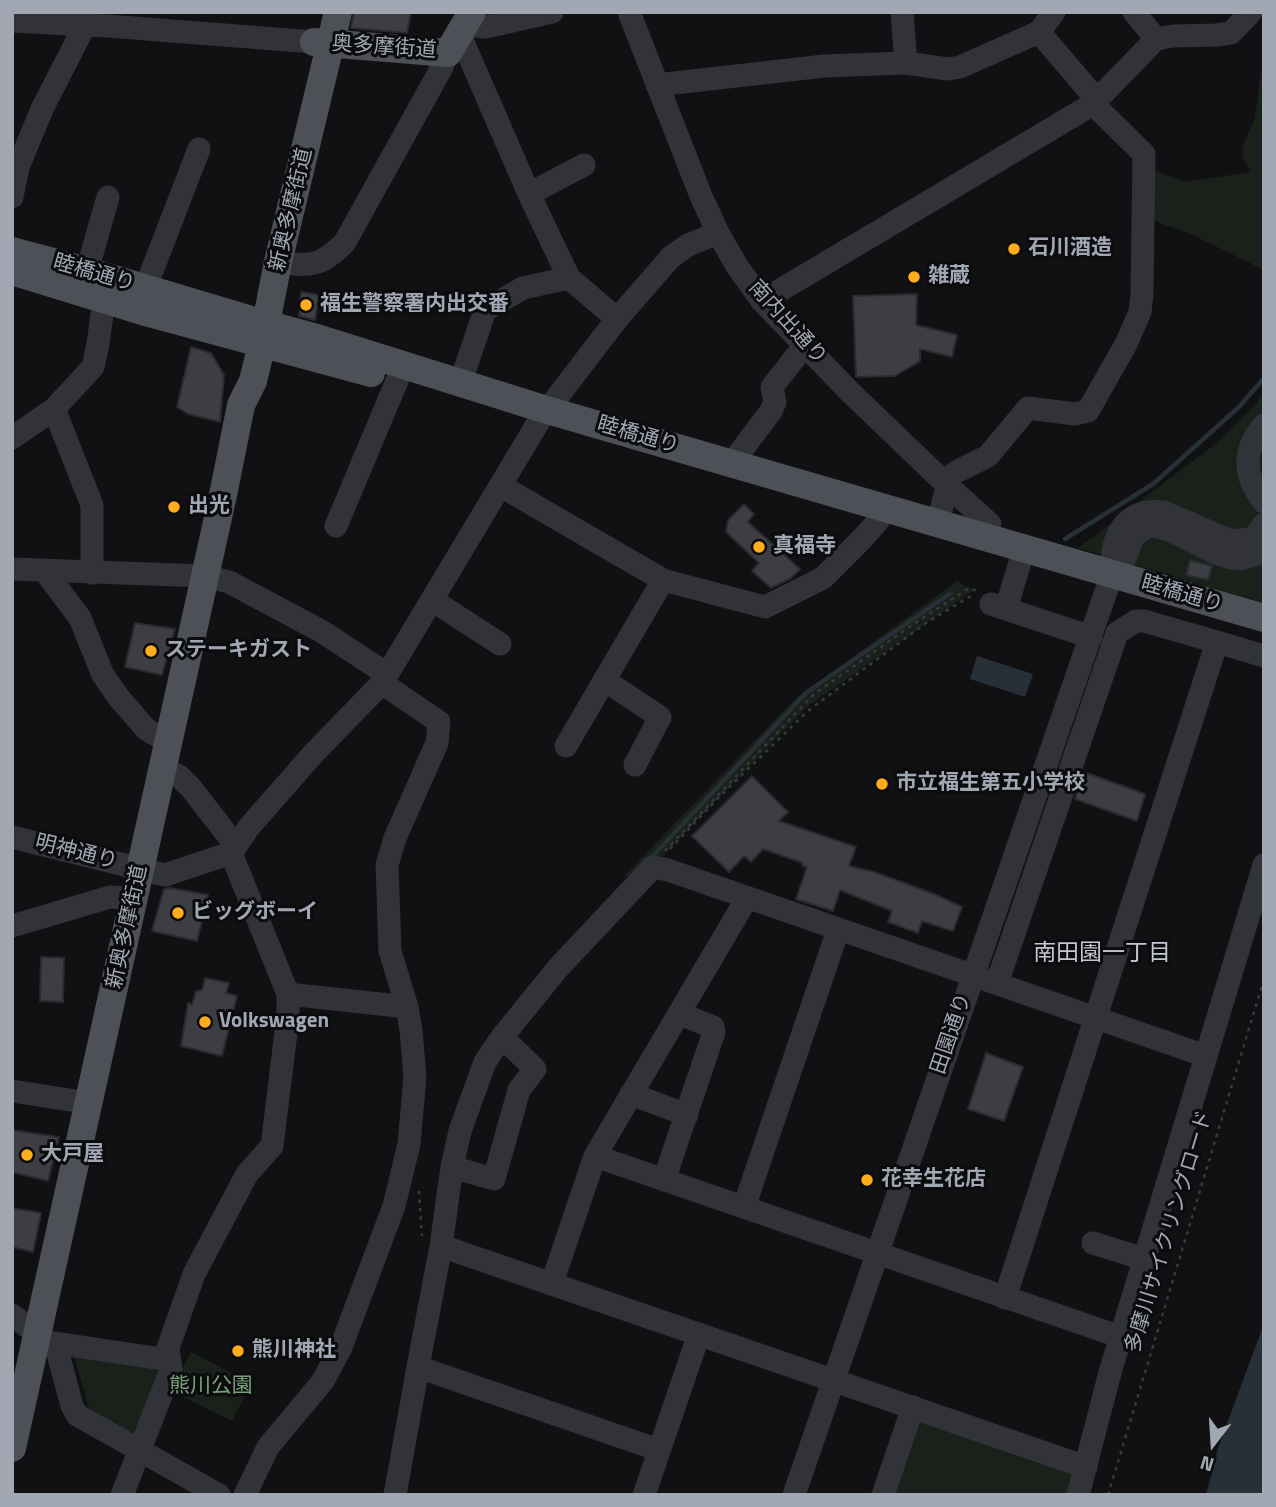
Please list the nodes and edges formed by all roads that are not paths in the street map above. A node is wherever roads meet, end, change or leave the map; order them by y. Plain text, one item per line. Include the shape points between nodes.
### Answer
1 (321, 12) edge
2 (338, 12) edge
3 (552, 12) edge
4 (629, 12) edge
5 (902, 12) edge
6 (1054, 12) edge
7 (1134, 12) edge
8 (1251, 12) edge
9 (24, 18) edge
10 (109, 19) edge
11 (85, 25) junction
12 (462, 31) edge
13 (1039, 32) junction
14 (1156, 39) junction
15 (323, 43) junction
16 (906, 63) junction
17 (657, 85) junction
18 (1095, 102) junction
19 (199, 149) dead end
20 (584, 164) dead end
21 (529, 194) junction
22 (12, 197) edge
23 (108, 197) dead end
24 (718, 233) junction
25 (12, 251) edge
26 (278, 262) junction
27 (12, 271) edge
28 (87, 271) junction
29 (569, 278) junction
30 (145, 289) junction
31 (104, 299) junction
32 (762, 301) junction
33 (617, 319) junction
34 (256, 332) junction
35 (805, 345) junction
36 (401, 372) junction
37 (460, 384) junction
38 (54, 409) junction
39 (543, 415) junction
40 (1264, 425) edge
41 (12, 438) edge
42 (733, 463) junction
43 (947, 485) junction
44 (501, 486) junction
45 (1264, 502) edge
46 (878, 521) junction
47 (938, 524) junction
48 (990, 524) dead end
49 (1264, 524) edge
50 (336, 526) dead end
51 (1264, 551) edge
52 (1020, 562) junction
53 (12, 569) edge
54 (44, 570) junction
55 (92, 573) junction
56 (204, 576) junction
57 (663, 580) junction
58 (1109, 581) junction
59 (432, 600) junction
60 (1264, 618) edge
61 (1264, 633) edge
62 (1091, 637) junction
63 (1217, 642) junction
64 (500, 644) dead end
65 (1264, 656) edge
66 (384, 678) junction
67 (604, 680) junction
68 (566, 746) dead end
69 (165, 755) junction
70 (635, 765) dead end
71 (12, 837) edge
72 (233, 849) junction
73 (1264, 865) edge
74 (141, 869) junction
75 (134, 898) junction
76 (747, 898) junction
77 (12, 926) edge
78 (838, 930) junction
79 (973, 975) junction
80 (997, 983) junction
81 (288, 995) junction
82 (407, 1007) junction
83 (680, 1014) junction
84 (1095, 1018) junction
85 (502, 1037) junction
86 (1206, 1056) junction
87 (12, 1091) edge
88 (631, 1094) junction
89 (89, 1103) junction
90 (687, 1115) junction
91 (595, 1156) junction
92 (452, 1167) junction
93 (664, 1180) junction
94 (744, 1207) junction
95 (1093, 1243) dead end
96 (441, 1245) junction
97 (877, 1253) junction
98 (1144, 1259) junction
99 (552, 1283) junction
100 (1005, 1298) junction
101 (12, 1315) edge
102 (699, 1334) junction
103 (1121, 1337) junction
104 (43, 1338) junction
105 (169, 1360) junction
106 (418, 1367) junction
107 (833, 1380) junction
108 (19, 1385) edge
109 (913, 1407) junction
110 (12, 1448) edge
111 (659, 1450) junction
112 (139, 1451) junction
113 (1086, 1467) junction
114 (122, 1495) edge
115 (219, 1495) edge
116 (245, 1495) edge
117 (395, 1495) edge
118 (644, 1495) edge
119 (794, 1495) edge
120 (883, 1495) edge
121 (1078, 1495) edge

1 - 15 main road, 新奥多摩街道
2 - 15 main road, 新奥多摩街道
3 - 12 street
4 - 17 street, 南内出通り
5 - 16 street
6 - 13 street
7 - 14 street
8 - 14 street via 1231,33
9 - 11 street
10 - 11 street
10 - 15 street
11 - 22 street via 27,143
12 - 15 main road, 奥多摩街道
12 - 21 street
12 - 26 street via 345,242 318,262
13 - 16 street via 960,67
13 - 18 street
14 - 18 street
15 - 26 main road, 新奥多摩街道
15 - 34 main road, 新奥多摩街道 via 260,274
16 - 17 street via 824,66
17 - 24 street, 南内出通り
18 - 32 street
18 - 43 street via 1144,154 1140,312 1088,411 1075,414 1028,408 988,456 956,472
19 - 30 street
20 - 21 street
21 - 29 street
23 - 28 street
24 - 32 street, 南内出通り
24 - 33 street via 671,257
25 - 28 main road, 睦橋通り
26 - 34 main road, 新奥多摩街道
27 - 31 main road, 睦橋通り
28 - 30 main road, 睦橋通り
29 - 33 street
29 - 37 street via 523,288 485,310
30 - 34 main road, 睦橋通り
31 - 34 main road, 睦橋通り
31 - 38 street via 93,367
32 - 35 street, 南内出通り
33 - 39 street
34 - 36 main road, 睦橋通り
34 - 56 main road, 新奥多摩街道 via 253,381 241,405
35 - 42 street via 772,387 775,402 771,411
35 - 43 street, 南内出通り
36 - 37 main road, 睦橋通り
36 - 39 main road, 睦橋通り
36 - 50 street
37 - 39 main road, 睦橋通り
38 - 41 street
38 - 55 street via 92,505
39 - 42 main road, 睦橋通り
39 - 44 street
39 - 46 main road, 睦橋通り
40 - 45 street via 1254,439 1248,468
42 - 47 main road, 睦橋通り
43 - 47 street
43 - 48 street, 南内出通り
44 - 57 street
44 - 59 street
46 - 52 main road, 睦橋通り
46 - 57 street via 823,578 765,607
47 - 58 main road, 睦橋通り
49 - 58 street via 1250,539 1231,541 1164,512 1141,513 1118,533
51 - 58 street via 1241,559 1227,557 1154,526 1133,537 1124,561
52 - 58 main road, 睦橋通り
52 - 62 street via 998,606
53 - 54 street
54 - 55 street
54 - 69 street via 80,618 103,675
55 - 56 street
56 - 66 street via 229,582 321,631
56 - 69 main road, 新奥多摩街道
57 - 67 street
58 - 60 main road, 睦橋通り
58 - 61 main road, 睦橋通り
58 - 62 street, 田園通り
59 - 64 street
59 - 66 street
62 - 79 street, 田園通り
63 - 65 street
63 - 80 street via 1144,621 1117,633
63 - 84 street
66 - 72 street
66 - 82 street via 439,722 437,743 387,864 390,951
67 - 68 street
67 - 70 street via 660,716
69 - 72 street
69 - 74 main road, 新奥多摩街道
71 - 74 street, 明神通り
72 - 74 street, 明神通り via 167,874
72 - 81 street
73 - 86 street
74 - 75 main road, 新奥多摩街道
75 - 77 street via 110,897
75 - 89 main road, 新奥多摩街道
76 - 78 street
76 - 83 street
76 - 85 street via 653,867 558,968
78 - 79 street
78 - 94 street
79 - 80 street
79 - 97 street, 田園通り
80 - 84 street
81 - 82 street
81 - 105 street via 272,1146 247,1174 194,1274 168,1348
82 - 116 street via 415,1077 409,1144 394,1206 341,1347 323,1381 268,1447
83 - 88 street
83 - 90 street via 713,1027 714,1032
84 - 86 street
84 - 100 street
85 - 92 street via 485,1062
85 - 92 street via 535,1069 519,1090 494,1179
86 - 98 street
87 - 89 street
88 - 90 street
88 - 91 street
89 - 104 main road, 新奥多摩街道
90 - 93 street
91 - 93 street
91 - 99 street
92 - 96 street
93 - 94 street
94 - 97 street
95 - 98 street
96 - 99 street
96 - 106 street
97 - 100 street
97 - 107 street, 田園通り
98 - 103 street
99 - 102 street
100 - 103 street
101 - 104 street
102 - 107 street
102 - 111 street
103 - 113 street
104 - 105 street
104 - 108 main road, 新奥多摩街道
104 - 112 street via 57,1350 77,1415
105 - 112 street via 171,1370
106 - 111 street
106 - 117 street
107 - 109 street
107 - 119 street, 田園通り
108 - 110 main road, 新奥多摩街道
109 - 113 street
109 - 120 street
111 - 118 street
112 - 114 street
112 - 115 street
113 - 121 street

